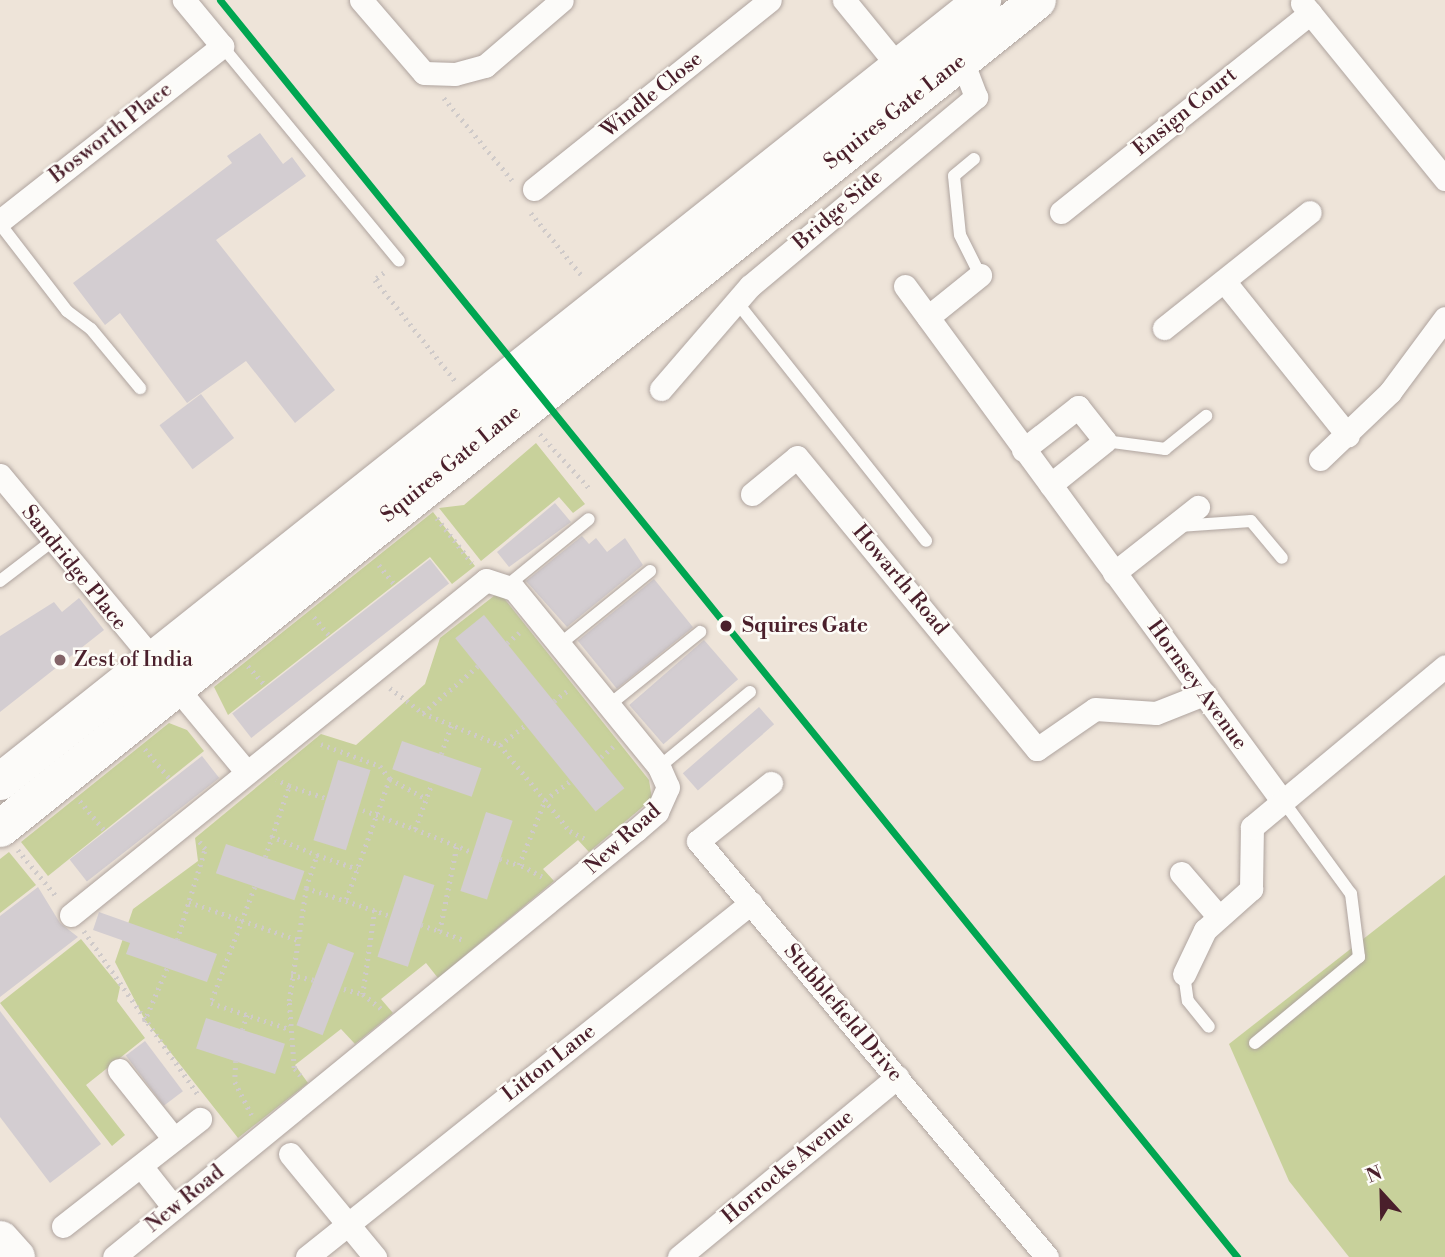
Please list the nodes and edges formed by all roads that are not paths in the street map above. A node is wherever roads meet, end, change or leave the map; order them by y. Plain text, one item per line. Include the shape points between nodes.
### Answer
1 (184, 0) edge
2 (361, 0) edge
3 (562, 0) edge
4 (770, 0) edge
5 (844, 0) edge
6 (982, 0) edge
7 (1037, 0) edge
8 (1305, 6) edge
9 (954, 44) junction
10 (222, 46) junction
11 (909, 80) junction
12 (974, 159) dead end
13 (1445, 179) edge
14 (534, 189) road end
15 (1061, 212) dead end
16 (1310, 212) dead end
17 (0, 223) edge
18 (398, 261) road end
19 (980, 275) joint
20 (1224, 281) junction
21 (905, 286) dead end
22 (736, 301) junction
23 (928, 317) junction
24 (1445, 318) edge
25 (1164, 328) dead end
26 (140, 388) dead end
27 (662, 389) dead end
28 (522, 405) junction
29 (1206, 416) dead end
30 (1348, 436) junction
31 (1104, 441) junction
32 (1023, 450) junction
33 (1320, 459) dead end
34 (0, 475) edge
35 (1050, 485) junction
36 (752, 494) dead end
37 (1198, 507) dead end
38 (589, 519) dead end
39 (1172, 527) junction
40 (926, 541) dead end
41 (51, 542) junction
42 (1282, 558) dead end
43 (650, 571) dead end
44 (1114, 573) junction
45 (0, 581) edge
46 (508, 585) junction
47 (700, 632) dead end
48 (560, 644) junction
49 (149, 661) junction
50 (1445, 666) edge
51 (174, 688) junction
52 (750, 692) dead end
53 (1203, 694) junction
54 (609, 705) junction
55 (659, 766) junction
56 (254, 767) junction
57 (0, 781) edge
58 (771, 783) dead end
59 (1280, 798) junction
60 (0, 827) edge
61 (1181, 873) dead end
62 (751, 903) junction
63 (71, 915) road end
64 (1219, 917) junction
65 (1184, 974) joint
66 (1209, 1027) dead end
67 (1255, 1043) dead end
68 (119, 1070) dead end
69 (897, 1077) junction
70 (202, 1111) road end
71 (174, 1139) junction
72 (290, 1154) dead end
73 (141, 1166) junction
74 (174, 1208) junction
75 (347, 1223) junction
76 (63, 1226) dead end
77 (114, 1257) edge
78 (307, 1257) edge
79 (374, 1257) edge
80 (679, 1257) edge
81 (1047, 1257) edge

1 - 10 street
2 - 3 street via 424,73 485,66
4 - 14 street, Windle Close
5 - 11 street
6 - 9 main road, Squires Gate Lane
7 - 9 main road, Squires Gate Lane
8 - 13 street
8 - 15 street, Ensign Court
9 - 11 main road, Squires Gate Lane
9 - 22 street, Bridge Side via 976,97 845,200
10 - 17 street, Bosworth Place
10 - 18 lane
11 - 28 main road, Squires Gate Lane via 553,359
12 - 19 lane via 954,176 960,235
16 - 20 street
17 - 26 lane via 67,311 91,329
19 - 23 street
20 - 25 street
20 - 30 street
21 - 23 street, Hornsey Avenue
22 - 27 street, Bridge Side
22 - 40 lane
23 - 32 street, Hornsey Avenue
24 - 30 street
28 - 49 main road, Squires Gate Lane
28 - 51 main road, Squires Gate Lane
29 - 31 lane via 1165,449
30 - 33 street
31 - 32 street via 1078,407
31 - 35 street
32 - 35 street, Hornsey Avenue
34 - 41 street, Sandridge Place
35 - 44 street, Hornsey Avenue
36 - 53 street, Howarth Road via 797,457 1037,749 1095,709 1156,713
37 - 39 street
38 - 46 lane
39 - 42 lane via 1251,521
39 - 44 street
41 - 45 lane
41 - 49 street, Sandridge Place
43 - 48 lane
44 - 53 street, Hornsey Avenue
46 - 48 street, New Road
46 - 56 street via 480,584
47 - 54 lane
48 - 54 street, New Road
49 - 51 street, Sandridge Place
49 - 57 main road, Squires Gate Lane
50 - 59 street
51 - 56 street
51 - 60 main road, Squires Gate Lane
52 - 55 lane
53 - 59 street, Hornsey Avenue
54 - 55 street, New Road
55 - 74 street, New Road via 668,787 664,801 604,858
56 - 63 street
58 - 62 street, Stubblefield Drive via 698,841
59 - 64 street via 1252,827 1251,889
59 - 67 lane via 1351,894 1359,957
61 - 64 street
62 - 69 street, Stubblefield Drive
62 - 75 street, Litton Lane
64 - 65 street via 1205,930
65 - 66 lane via 1188,1001
68 - 71 street
69 - 80 street, Horrocks Avenue
69 - 81 street, Stubblefield Drive
70 - 71 street
71 - 73 street
72 - 75 street
73 - 74 street
73 - 76 street
74 - 77 street, New Road
75 - 78 street, Litton Lane
75 - 79 street

